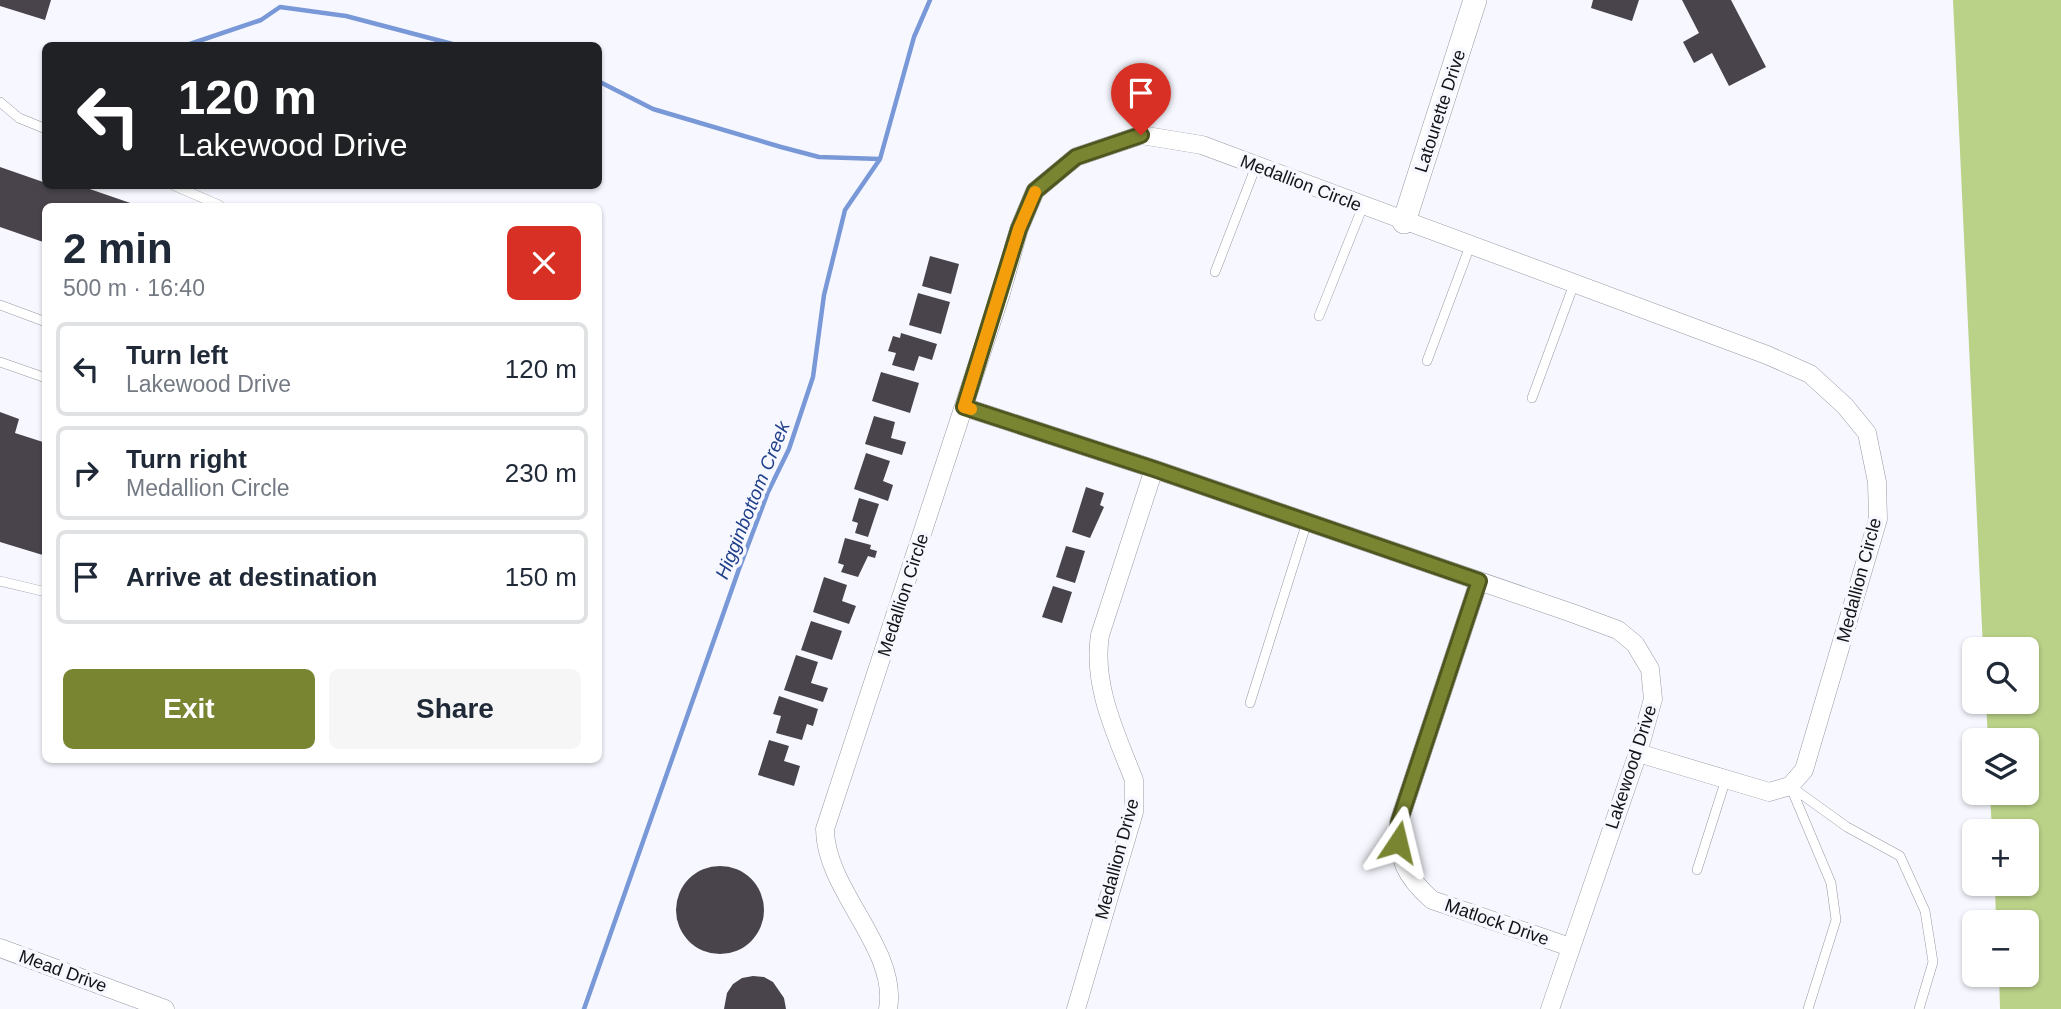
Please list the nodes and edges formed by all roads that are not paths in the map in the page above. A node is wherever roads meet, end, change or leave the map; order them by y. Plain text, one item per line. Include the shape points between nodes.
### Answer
1 (1475, 0) edge
2 (0, 102) edge
3 (42, 128) edge
4 (1256, 166) junction
5 (182, 189) edge
6 (214, 203) edge
7 (1363, 206) junction
8 (1405, 222) junction
9 (1470, 246) junction
10 (1215, 272) dead end
11 (1574, 284) junction
12 (0, 306) edge
13 (1319, 316) dead end
14 (42, 322) edge
15 (1427, 361) dead end
16 (0, 362) edge
17 (42, 376) edge
18 (1532, 398) dead end
19 (964, 407) junction
20 (1154, 469) junction
21 (1307, 522) junction
22 (0, 581) edge
23 (1479, 581) junction
24 (42, 591) edge
25 (1250, 702) dead end
26 (1638, 753) junction
27 (1726, 779) junction
28 (1790, 786) junction
29 (1697, 870) dead end
30 (1570, 947) junction
31 (0, 948) edge
32 (165, 1009) edge
33 (888, 1009) edge
34 (1076, 1009) edge
35 (1550, 1009) edge
36 (1808, 1009) edge
37 (1919, 1009) edge

1 - 8 street, Latourette Drive
2 - 3 lane via 19,118
4 - 7 street, Medallion Circle
4 - 10 lane
4 - 19 street, Medallion Circle via 1202,145 1141,135 1076,157 1035,191
5 - 6 lane
7 - 8 street, Medallion Circle
7 - 13 lane
8 - 9 street, Medallion Circle
9 - 11 street, Medallion Circle
9 - 15 lane
11 - 18 lane
11 - 28 street, Medallion Circle via 1810,374 1845,405 1867,433 1877,482 1878,519 1804,769
12 - 14 lane
16 - 17 lane
19 - 20 street, Lakewood Drive
19 - 33 street, Medallion Circle via 825,829 828,855 883,967 890,989
20 - 21 street, Lakewood Drive
20 - 34 street, Medallion Drive via 1100,635 1101,682 1135,790 1133,812
21 - 23 street, Lakewood Drive
21 - 25 lane
22 - 24 lane
23 - 26 street, Lakewood Drive via 1618,630 1635,644 1650,669 1653,691
23 - 30 street, Matlock Drive via 1399,822 1402,864 1432,900
26 - 27 street
26 - 30 street, Lakewood Drive
27 - 28 street via 1769,792
27 - 29 lane
28 - 36 lane via 1831,883 1836,920
28 - 37 lane via 1847,827 1900,856 1925,911 1933,962
30 - 35 street, Lakewood Drive
31 - 32 street, Mead Drive

